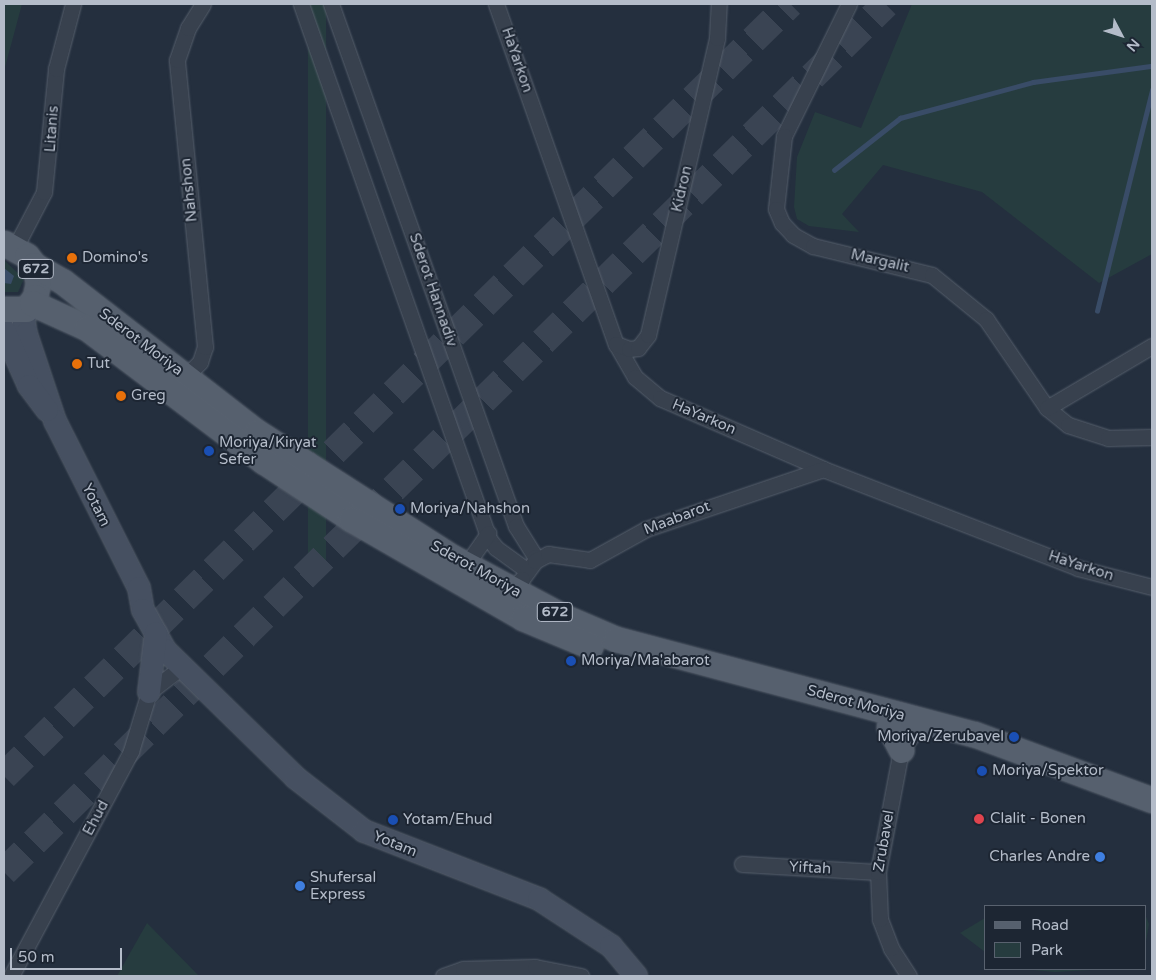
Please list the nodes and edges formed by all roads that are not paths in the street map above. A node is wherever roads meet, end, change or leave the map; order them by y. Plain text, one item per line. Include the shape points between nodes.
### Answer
1 (73, 4) edge
2 (203, 4) edge
3 (301, 4) edge
4 (331, 4) edge
5 (496, 4) edge
6 (719, 4) edge
7 (849, 4) edge
8 (19, 252) edge
9 (21, 307) edge
10 (4, 330) edge
11 (616, 344) junction
12 (1152, 346) edge
13 (186, 376) junction
14 (1047, 408) junction
15 (55, 421) junction
16 (1152, 437) edge
17 (824, 468) junction
18 (488, 533) junction
19 (466, 565) junction
20 (525, 574) junction
21 (1152, 587) edge
22 (139, 588) junction
23 (481, 594) junction
24 (156, 633) junction
25 (183, 666) junction
26 (149, 692) junction
27 (940, 726) junction
28 (901, 737) junction
29 (1152, 800) edge
30 (1152, 818) edge
31 (742, 864) dead end
32 (878, 872) junction
33 (11, 976) edge
34 (443, 976) edge
35 (581, 976) edge
36 (636, 976) edge
37 (909, 976) edge

1 - 8 street, Litanis via 56,69 44,192 19,240
2 - 13 street, Nahshon via 188,28 177,60 205,347 200,362
3 - 18 street, Sderot Hannadiv
4 - 20 street, Sderot Hannadiv via 516,526
5 - 11 street, HaYarkon
6 - 11 street, Kidron via 717,38 648,335 638,348 629,349
7 - 14 street, Margalit via 784,136 776,209 782,223 793,235 813,246 932,275 986,319
8 - 9 main road, 672 via 38,282
8 - 13 main road, Sderot Moriya / 672
9 - 15 street, Yotam via 26,334
9 - 23 main road, Sderot Moriya / 672 via 87,328 263,461 351,519
10 - 15 street, Yotam via 29,386
11 - 17 street, HaYarkon via 636,377 660,398
12 - 14 street
13 - 19 main road, Sderot Moriya / 672 via 257,432
14 - 16 street, Margalit via 1068,425 1108,438
15 - 22 street, Yotam
17 - 20 street, Maabarot via 646,529 590,560 548,554
17 - 21 street, HaYarkon via 1078,568
18 - 19 street
18 - 20 street, Sderot Hannadiv via 496,548
19 - 20 main road, Sderot Moriya / 672
20 - 23 street via 500,596
20 - 27 main road, Sderot Moriya / 672 via 562,616 616,639
22 - 24 street, Yotam via 143,610
22 - 25 street, Yotam via 152,600 178,645
23 - 28 main road, Sderot Moriya / 672 via 547,629 609,653
24 - 25 street, Yotam via 165,650
24 - 26 street
25 - 26 street
25 - 36 street, Yotam via 220,707 296,778 364,831 538,899 611,946
26 - 33 street, Ehud via 131,751
27 - 28 street via 925,726
27 - 29 main road, Sderot Moriya / 672 via 1021,750
28 - 30 main road, Sderot Moriya / 672 via 1023,767
28 - 32 street, Zrubavel
31 - 32 street, Yiftah
32 - 37 street, Zrubavel via 880,919 891,948
34 - 35 street via 463,970 534,967

